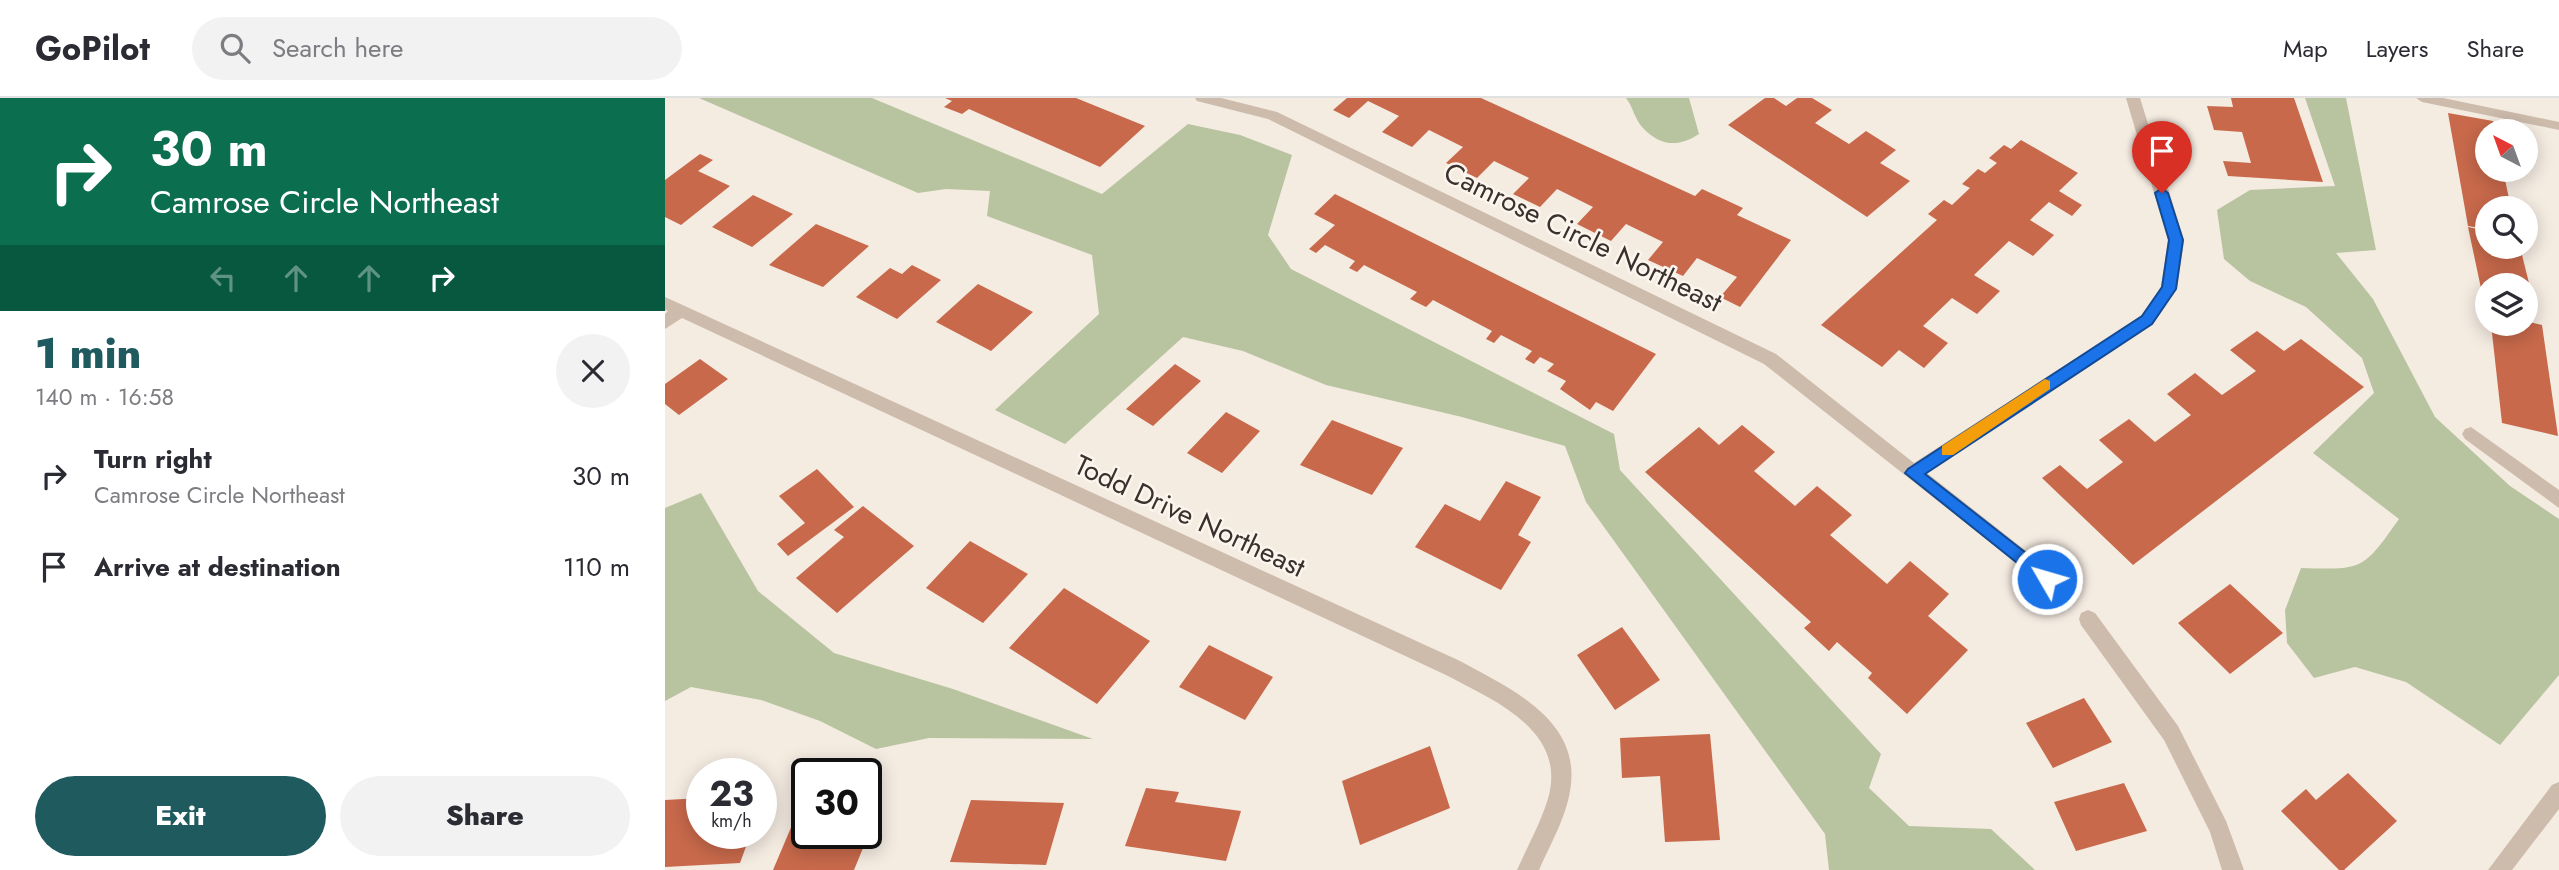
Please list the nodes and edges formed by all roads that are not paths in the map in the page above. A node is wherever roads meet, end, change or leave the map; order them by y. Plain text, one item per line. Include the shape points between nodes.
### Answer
1 (1202, 98) edge
2 (2133, 98) edge
3 (2422, 98) edge
4 (2559, 126) edge
5 (673, 307) edge
6 (665, 323) edge
7 (2471, 434) dead end
8 (1913, 473) junction
9 (2559, 500) edge
10 (2047, 579) dead end
11 (2088, 619) dead end
12 (2559, 792) edge
13 (1528, 870) edge
14 (2233, 870) edge
15 (2499, 870) edge

1 - 8 street, Camrose Circle Northeast via 1272,115 1770,359
2 - 8 street via 2176,240 2169,289 2147,320
3 - 4 lane
5 - 6 street
5 - 13 street, Todd Drive Northeast via 1453,668 1517,704 1543,726 1560,750 1561,783
7 - 9 street
8 - 10 street, Camrose Circle Northeast
11 - 14 street via 2171,733 2219,828
12 - 15 street

